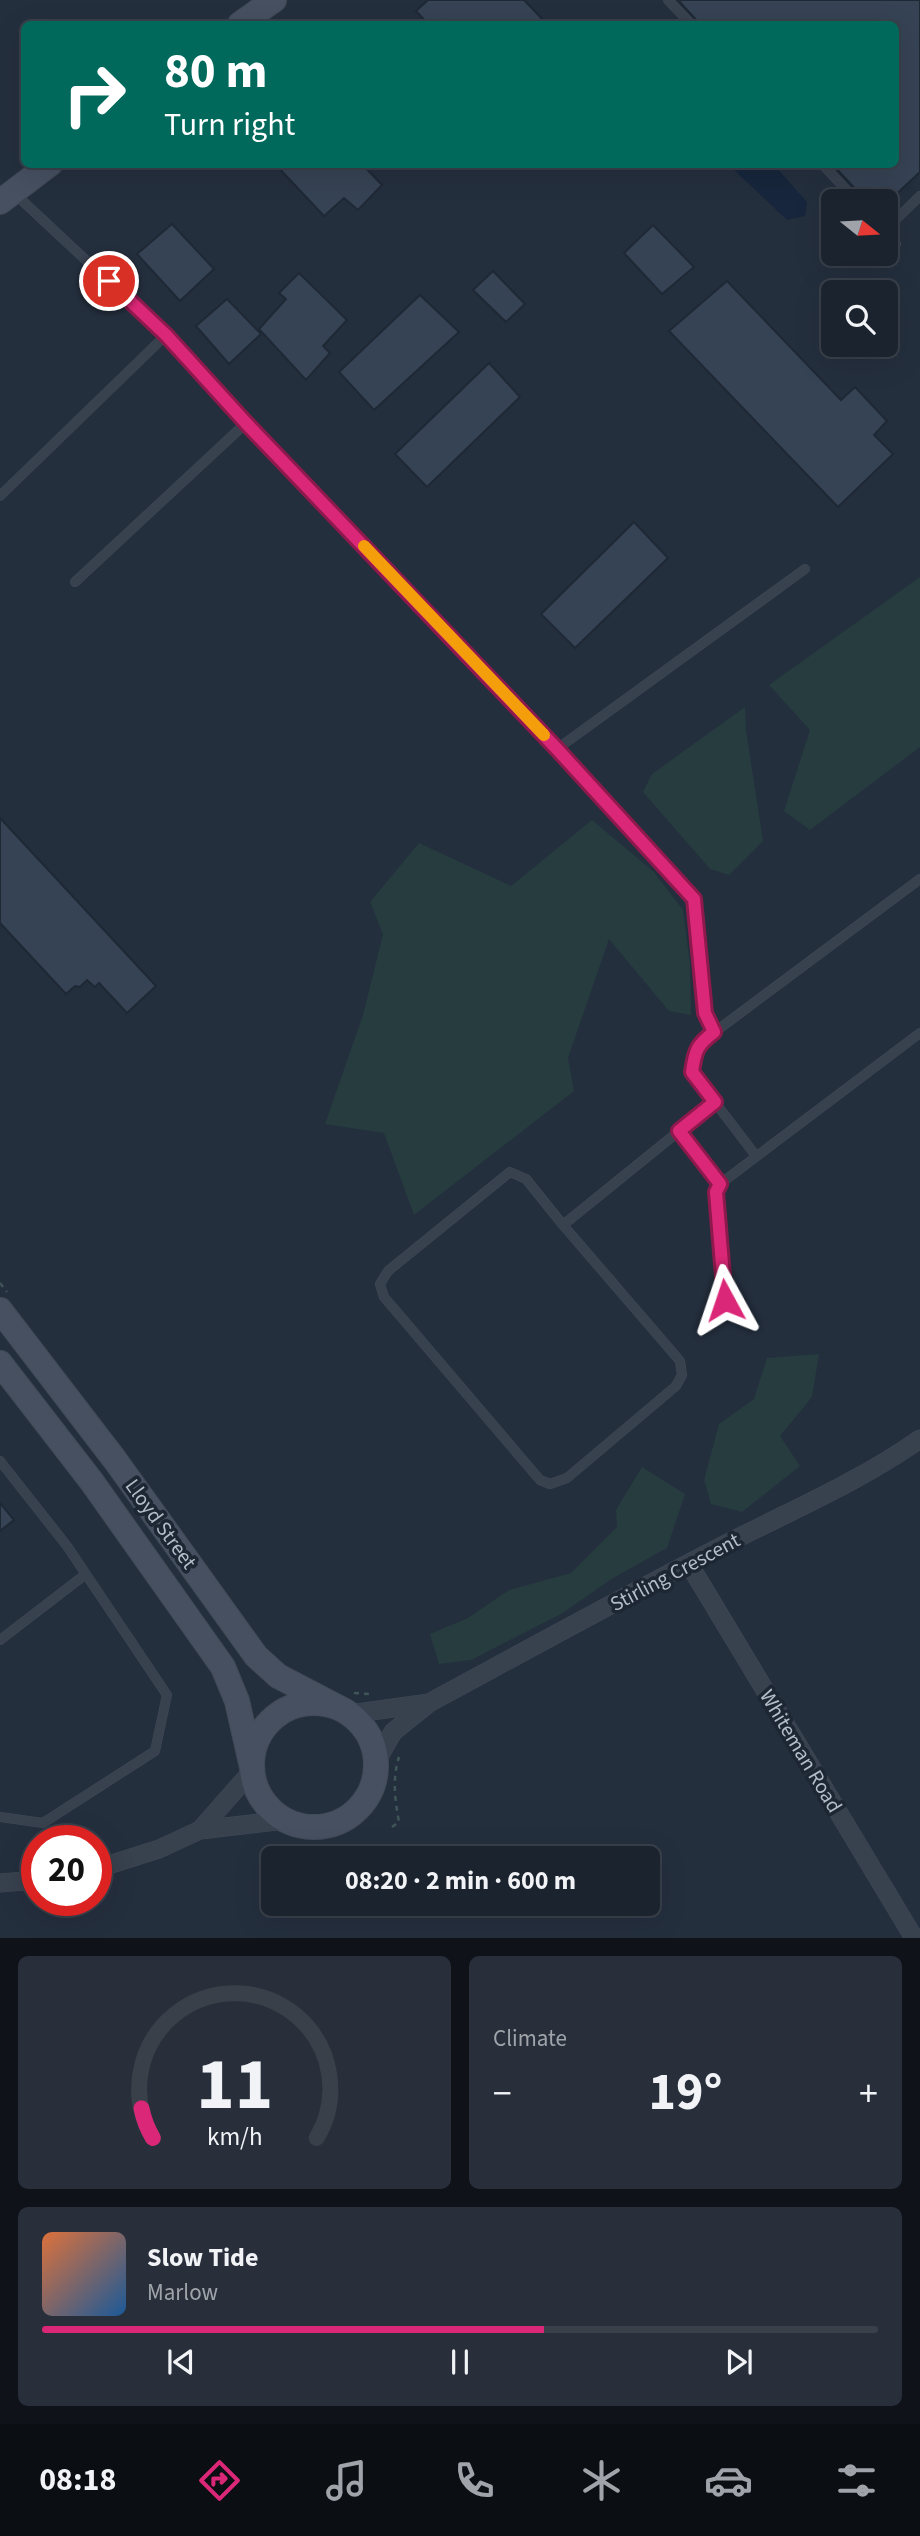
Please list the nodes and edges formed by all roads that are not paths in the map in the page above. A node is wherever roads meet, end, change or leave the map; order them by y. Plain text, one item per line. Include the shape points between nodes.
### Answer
1 (274, 0) edge
2 (668, 0) edge
3 (244, 21) edge
4 (688, 21) edge
5 (45, 168) edge
6 (826, 168) edge
7 (846, 189) edge
8 (920, 196) edge
9 (6, 197) edge
10 (898, 218) edge
11 (166, 335) junction
12 (246, 423) junction
13 (0, 496) edge
14 (805, 569) dead end
15 (75, 582) dead end
16 (557, 749) junction
17 (920, 879) edge
18 (714, 1032) junction
19 (920, 1033) edge
20 (715, 1102) junction
21 (679, 1131) junction
22 (756, 1157) junction
23 (720, 1184) junction
24 (564, 1225) junction
25 (725, 1300) dead end
26 (0, 1310) edge
27 (0, 1363) edge
28 (920, 1439) edge
29 (0, 1461) edge
30 (689, 1564) junction
31 (86, 1574) junction
32 (0, 1640) edge
33 (429, 1703) junction
34 (347, 1712) junction
35 (376, 1762) junction
36 (252, 1769) junction
37 (0, 1817) edge
38 (285, 1820) junction
39 (200, 1830) junction
40 (112, 1864) edge
41 (21, 1881) edge
42 (0, 1883) edge
43 (914, 1937) edge

1 - 3 main road
2 - 4 lane
5 - 9 main road
6 - 7 lane
8 - 10 lane
9 - 11 lane
11 - 12 lane
11 - 13 lane
12 - 15 lane
12 - 16 lane
14 - 16 lane
16 - 18 lane via 694,899 705,1013
17 - 18 lane
18 - 20 lane via 700,1043 692,1072
19 - 22 lane
20 - 21 lane
20 - 22 lane
21 - 23 lane
21 - 24 lane
22 - 23 lane
23 - 25 lane via 716,1192
24 - 24 lane via 681,1361 682,1375 676,1386 567,1478 550,1484 540,1480 384,1297 380,1284 388,1271 510,1172 526,1179
26 - 34 main road, Lloyd Street via 256,1656 278,1676
27 - 36 main road, Lloyd Street via 92,1482 223,1667 237,1701
28 - 30 street, Stirling Crescent via 820,1498
29 - 31 lane
30 - 33 street, Stirling Crescent
30 - 43 street, Whiteman Road
31 - 32 lane
31 - 37 lane via 167,1695 155,1751 43,1823
33 - 34 street, Stirling Crescent
33 - 35 street, Stirling Crescent via 393,1732
34 - 35 main road via 369,1736
34 - 36 main road via 309,1703 282,1712 262,1731
35 - 38 main road via 367,1797 343,1820 310,1827
36 - 38 main road via 262,1800
36 - 39 street
38 - 39 street
39 - 40 street
41 - 42 street

